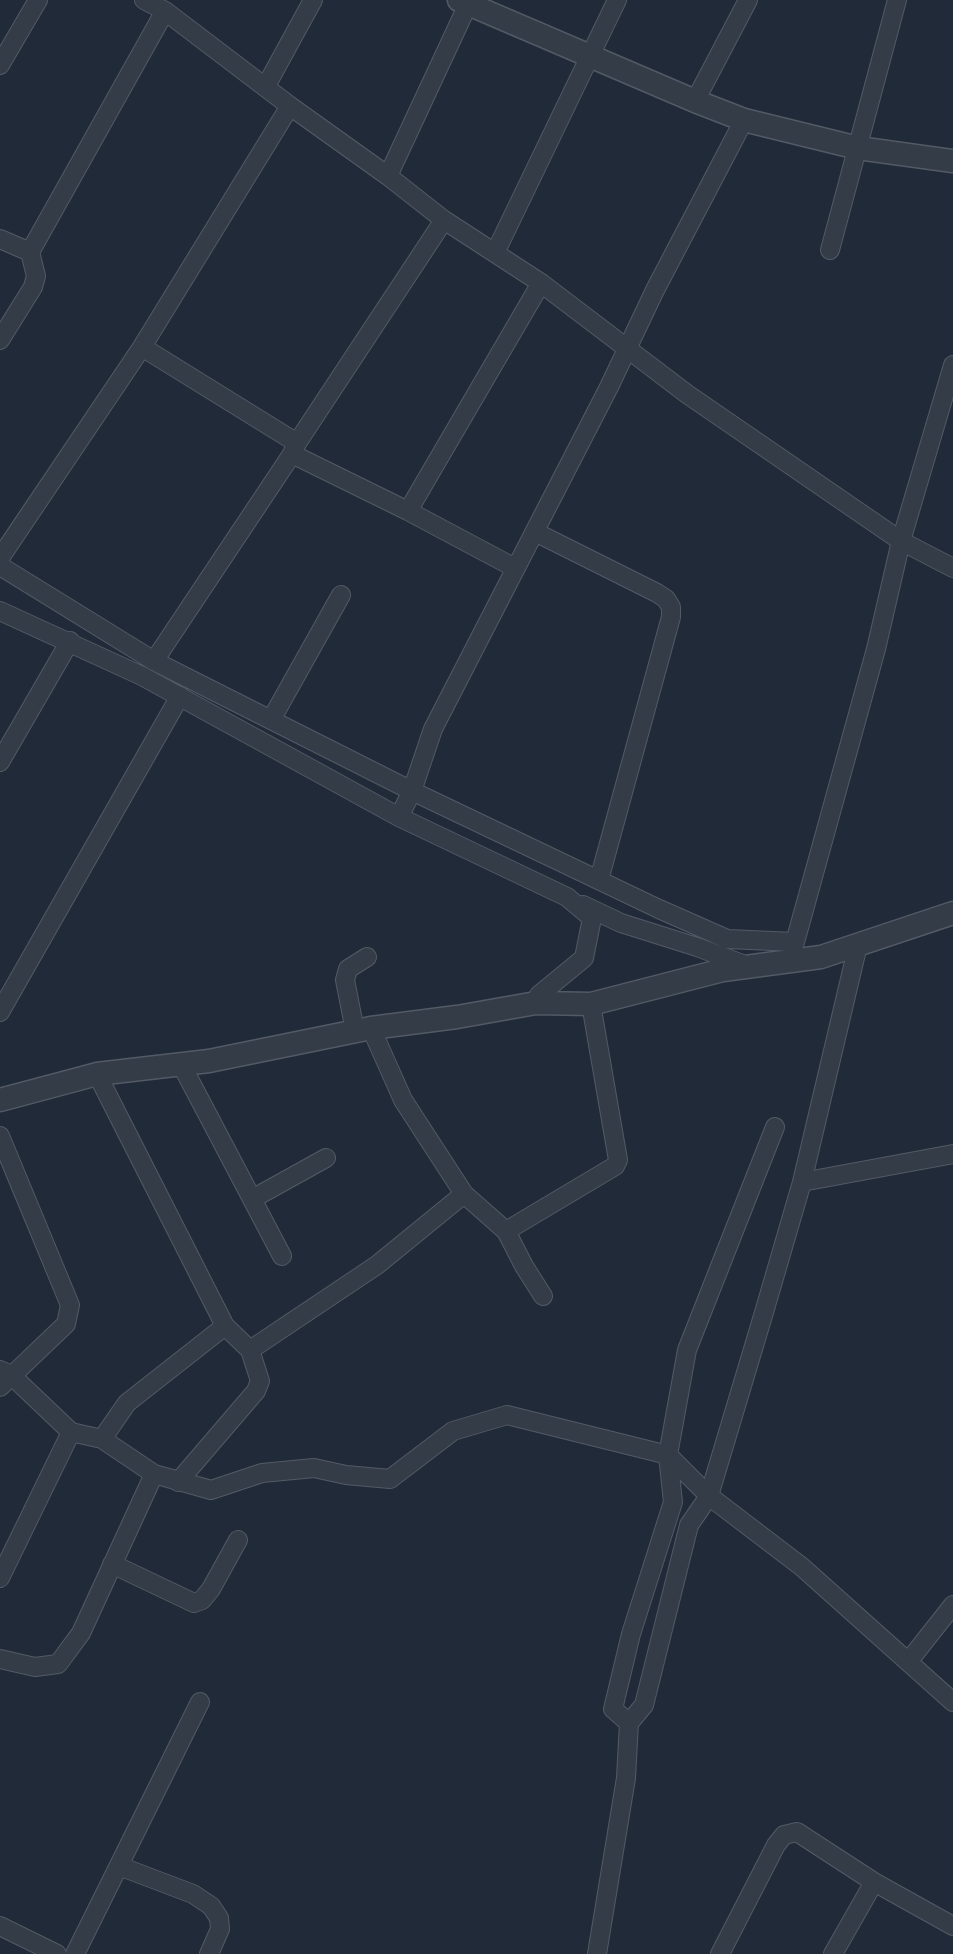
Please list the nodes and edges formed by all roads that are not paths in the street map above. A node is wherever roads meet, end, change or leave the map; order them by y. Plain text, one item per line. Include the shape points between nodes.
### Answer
1 (38, 0) edge
2 (144, 0) edge
3 (313, 0) edge
4 (617, 0) edge
5 (748, 0) edge
6 (897, 0) edge
7 (466, 2) edge
8 (165, 11) junction
9 (590, 54) junction
10 (0, 65) edge
11 (266, 86) junction
12 (696, 101) junction
13 (290, 106) junction
14 (744, 120) junction
15 (858, 148) junction
16 (953, 161) edge
17 (388, 176) junction
18 (444, 220) junction
19 (0, 239) edge
20 (830, 250) dead end
21 (30, 252) junction
22 (496, 252) junction
23 (541, 283) junction
24 (0, 340) edge
25 (142, 347) junction
26 (626, 349) junction
27 (953, 365) edge
28 (294, 448) junction
29 (408, 511) junction
30 (535, 532) junction
31 (901, 541) junction
32 (0, 558) edge
33 (0, 566) edge
34 (515, 568) junction
35 (953, 568) edge
36 (341, 595) dead end
37 (0, 611) edge
38 (70, 641) junction
39 (154, 661) junction
40 (180, 696) junction
41 (271, 720) junction
42 (0, 762) edge
43 (412, 791) junction
44 (399, 818) junction
45 (599, 880) junction
46 (567, 897) junction
47 (953, 913) edge
48 (858, 944) junction
49 (793, 952) junction
50 (367, 957) dead end
51 (749, 967) junction
52 (536, 1003) junction
53 (591, 1004) junction
54 (0, 1012) edge
55 (363, 1030) junction
56 (181, 1064) junction
57 (97, 1074) junction
58 (0, 1100) edge
59 (775, 1127) dead end
60 (0, 1136) edge
61 (953, 1154) edge
62 (326, 1158) dead end
63 (802, 1182) junction
64 (464, 1194) junction
65 (252, 1199) junction
66 (506, 1231) junction
67 (282, 1256) dead end
68 (543, 1296) dead end
69 (225, 1326) junction
70 (250, 1350) junction
71 (4, 1378) edge
72 (71, 1432) junction
73 (102, 1439) junction
74 (668, 1455) junction
75 (154, 1474) junction
76 (178, 1482) junction
77 (709, 1496) junction
78 (238, 1540) dead end
79 (112, 1564) junction
80 (0, 1578) edge
81 (953, 1605) edge
82 (0, 1659) edge
83 (908, 1662) junction
84 (200, 1702) dead end
85 (953, 1702) edge
86 (629, 1723) junction
87 (119, 1866) junction
88 (874, 1882) junction
89 (0, 1926) edge
90 (953, 1926) edge
91 (57, 1954) edge
92 (75, 1954) edge
93 (209, 1954) edge
94 (598, 1954) edge
95 (720, 1954) edge
96 (834, 1954) edge

1 - 10 street
2 - 8 street
3 - 11 street
4 - 9 street
5 - 12 street
6 - 15 street
7 - 9 street
7 - 17 street
8 - 11 street
8 - 21 street
9 - 12 street
9 - 22 street
11 - 13 street
12 - 14 street
13 - 17 street
13 - 25 street
14 - 15 street
14 - 26 street
15 - 16 street
15 - 20 street
17 - 18 street
18 - 22 street
18 - 28 street
19 - 21 street
21 - 24 street via 36,276 33,287
22 - 23 street
23 - 26 street
23 - 29 street
25 - 28 street
25 - 32 street
26 - 30 street
26 - 31 street
27 - 31 street
28 - 29 street
28 - 39 street
29 - 34 street
30 - 34 street
30 - 45 street via 657,593 671,607 671,617
31 - 35 street
31 - 49 street via 876,649
33 - 39 street
34 - 43 street via 433,729
36 - 41 street
37 - 38 street
38 - 40 street
38 - 42 street
39 - 41 street
40 - 44 street
40 - 54 street
41 - 43 street
43 - 44 street
43 - 45 street
44 - 46 street
45 - 49 street via 727,940
46 - 51 street via 621,923
46 - 52 street via 592,918 584,958 539,995
47 - 48 street
48 - 49 street via 821,956
48 - 63 street
49 - 51 street
50 - 55 street via 348,969 345,980
51 - 53 street via 723,970
52 - 53 street
52 - 55 street
53 - 66 street via 618,1160 615,1166
55 - 56 street
55 - 64 street via 403,1100
56 - 57 street
56 - 65 street
57 - 58 street
57 - 69 street
59 - 74 street via 687,1350
60 - 71 street via 70,1306 66,1324
61 - 63 street
62 - 65 street
63 - 77 street
64 - 66 street
64 - 70 street via 377,1265
65 - 67 street
66 - 68 street
69 - 70 street
69 - 73 street via 127,1402
70 - 76 street via 260,1381 256,1392
71 - 72 street
72 - 73 street
72 - 80 street
73 - 75 street
74 - 76 street via 507,1415 453,1431 390,1479 314,1468 262,1474 211,1490
74 - 77 street
74 - 86 street via 672,1502 631,1634 613,1709
75 - 76 street
75 - 79 street
77 - 83 street via 802,1567
77 - 86 street via 689,1525 644,1705
78 - 79 street via 210,1589 202,1600 194,1603
79 - 82 street via 81,1633 58,1664 35,1667
81 - 83 street
83 - 85 street
84 - 87 street
86 - 94 street via 626,1778
87 - 92 street
87 - 93 street via 192,1894 211,1906 219,1918 220,1929
88 - 90 street
88 - 95 street via 797,1832 784,1835
88 - 96 street
89 - 91 street

